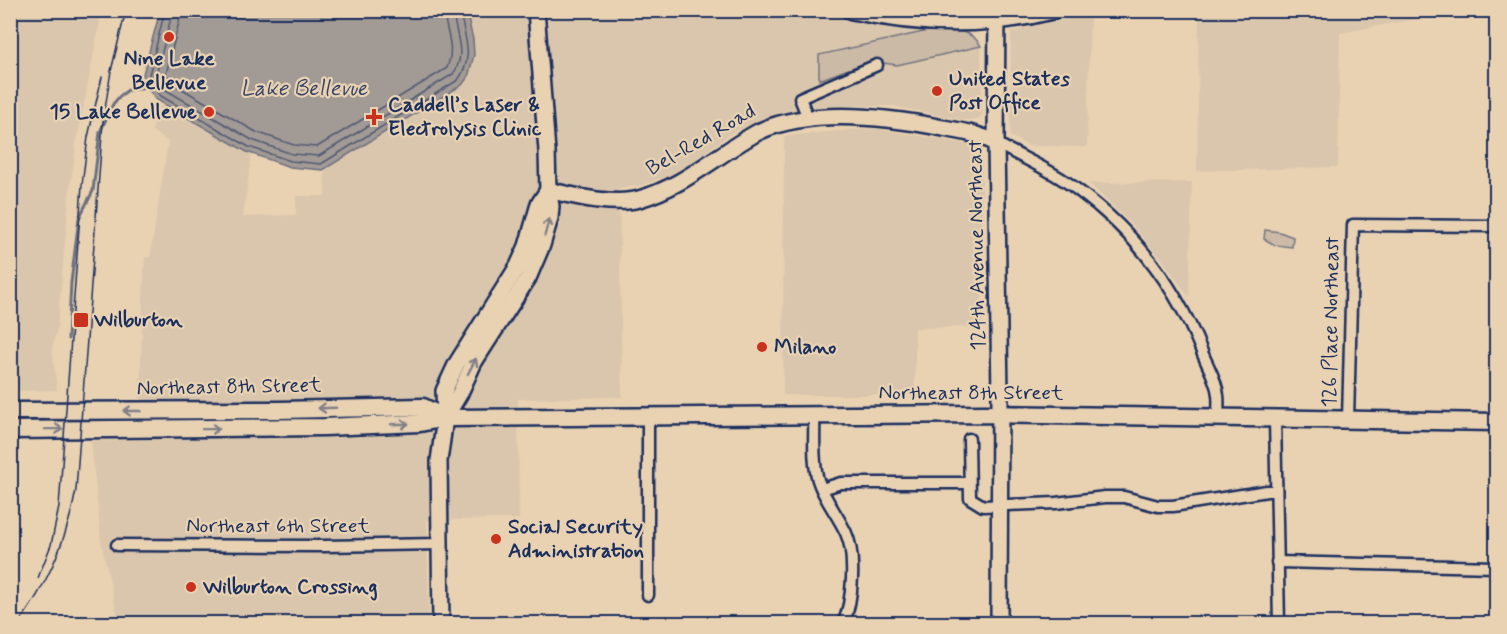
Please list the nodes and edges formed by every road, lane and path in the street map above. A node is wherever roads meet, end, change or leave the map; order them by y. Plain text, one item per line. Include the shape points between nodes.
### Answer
1 (536, 10) edge
2 (850, 10) edge
3 (1054, 10) edge
4 (997, 16) edge
5 (877, 65) dead end
6 (808, 118) junction
7 (996, 143) junction
8 (548, 190) junction
9 (1497, 226) edge
10 (10, 411) edge
11 (814, 415) junction
12 (1000, 415) junction
13 (648, 417) junction
14 (1218, 417) junction
15 (445, 418) junction
16 (1275, 418) junction
17 (1348, 420) junction
18 (1497, 422) edge
19 (10, 430) edge
20 (969, 439) dead end
21 (969, 483) junction
22 (822, 489) junction
23 (1276, 491) junction
24 (999, 505) junction
25 (439, 544) junction
26 (117, 545) dead end
27 (1277, 562) junction
28 (1497, 567) edge
29 (648, 595) dead end
30 (441, 624) edge
31 (843, 624) edge
32 (999, 624) edge
33 (1279, 624) edge

1 - 8 street
2 - 4 main road via 933,22
3 - 4 main road
4 - 7 street, 124th Avenue Northeast
5 - 6 street via 800,98
6 - 7 street, Bel-Red Road via 895,119 982,135
6 - 8 street, Bel-Red Road via 760,131 669,188 638,199 603,200
7 - 12 street, 124th Avenue Northeast
7 - 14 street via 1075,188 1150,259 1191,324 1218,393
8 - 15 street via 550,218 535,263 474,362
9 - 17 street, 126 Place Northeast via 1353,225
15 -> 10 main road, Northeast 8th Street via 423,406
11 - 12 main road, Northeast 8th Street
11 - 13 main road, Northeast 8th Street
11 - 22 street via 816,470
12 - 14 main road, Northeast 8th Street
12 - 24 street, 124th Avenue Northeast
13 - 15 main road, Northeast 8th Street
13 - 29 street
14 - 16 main road, Northeast 8th Street
19 -> 15 main road, Northeast 8th Street via 324,427 420,423
15 - 25 street via 439,461
16 - 17 main road, Northeast 8th Street
16 - 23 street
17 - 18 main road, Northeast 8th Street
20 - 21 street
21 - 22 street via 841,483
21 - 24 street via 970,498 975,502
22 - 31 street via 849,545 850,596
23 - 24 street via 1173,506 1124,497
23 - 27 street
24 - 32 street, 124th Avenue Northeast
25 - 26 street, Northeast 6th Street
25 - 30 street
27 - 28 street
27 - 33 street

